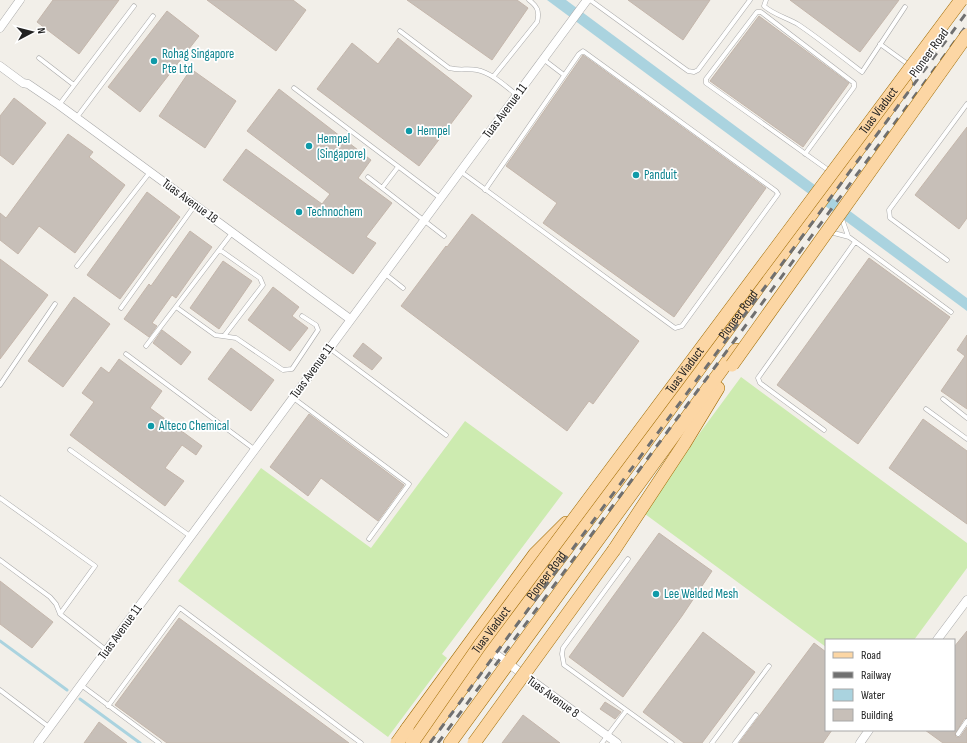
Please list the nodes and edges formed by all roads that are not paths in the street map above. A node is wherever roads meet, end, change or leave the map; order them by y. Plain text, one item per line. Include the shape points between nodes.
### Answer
1 (20, 0) edge
2 (528, 0) edge
3 (587, 0) edge
4 (590, 0) edge
5 (750, 0) edge
6 (766, 0) edge
7 (961, 0) edge
8 (966, 0) edge
9 (134, 6) dead end
10 (905, 7) dead end
11 (153, 16) dead end
12 (0, 28) edge
13 (400, 31) dead end
14 (966, 34) edge
15 (880, 44) junction
16 (39, 58) dead end
17 (0, 59) edge
18 (543, 59) junction
19 (0, 66) edge
20 (916, 70) junction
21 (564, 75) junction
22 (493, 77) junction
23 (28, 84) junction
24 (74, 85) junction
25 (294, 88) dead end
26 (517, 95) junction
27 (967, 104) edge
28 (60, 105) junction
29 (77, 117) junction
30 (805, 154) junction
31 (398, 167) junction
32 (460, 171) junction
33 (151, 172) junction
34 (368, 177) dead end
35 (838, 178) junction
36 (382, 188) junction
37 (485, 190) junction
38 (440, 198) junction
39 (195, 205) junction
40 (839, 207) junction
41 (423, 221) junction
42 (822, 231) junction
43 (233, 232) junction
44 (444, 236) dead end
45 (849, 237) junction
46 (856, 242) junction
47 (220, 250) junction
48 (947, 260) dead end
49 (77, 266) dead end
50 (384, 273) junction
51 (403, 288) dead end
52 (55, 304) dead end
53 (176, 307) junction
54 (121, 308) dead end
55 (951, 312) dead end
56 (302, 316) dead end
57 (350, 319) junction
58 (224, 336) junction
59 (146, 346) dead end
60 (328, 348) junction
61 (126, 354) dead end
62 (0, 385) edge
63 (292, 397) junction
64 (943, 399) dead end
65 (926, 409) dead end
66 (967, 418) edge
67 (824, 430) dead end
68 (446, 435) dead end
69 (967, 439) edge
70 (254, 449) junction
71 (70, 450) dead end
72 (627, 468) junction
73 (0, 498) edge
74 (190, 536) junction
75 (369, 539) dead end
76 (628, 559) dead end
77 (0, 560) edge
78 (967, 600) edge
79 (60, 614) junction
80 (938, 639) edge
81 (106, 650) junction
82 (490, 650) junction
83 (508, 663) junction
84 (769, 666) dead end
85 (80, 685) junction
86 (0, 690) edge
87 (108, 706) junction
88 (626, 711) junction
89 (756, 715) dead end
90 (967, 721) edge
91 (49, 727) junction
92 (868, 731) edge
93 (958, 734) dead end
94 (607, 736) junction
95 (397, 738) edge
96 (38, 743) edge
97 (159, 743) edge
98 (361, 743) edge
99 (413, 743) edge
100 (421, 743) edge
101 (450, 743) edge
102 (474, 743) edge
103 (602, 743) edge
104 (617, 743) edge
105 (672, 743) edge
106 (712, 743) edge
107 (735, 743) edge
108 (860, 743) edge

1 - 12 street
2 - 22 lane via 538,10 537,22
3 - 18 street, Tuas Avenue 11
4 - 5 lane via 688,71 694,72
6 - 15 lane via 766,9 798,24 862,72
7 - 99 main road, Tuas Viaduct, bridge via 485,638
8 - 20 main road, Pioneer Road
9 - 24 lane
10 - 15 lane
11 - 29 lane
13 - 22 lane via 449,68 458,71 477,70
14 - 40 main road, Pioneer Road
14 - 102 main road, bridge via 732,365 684,444 614,550
15 - 20 lane
16 - 24 lane
17 - 23 street, Tuas Avenue 18
18 - 21 lane
18 - 26 street, Tuas Avenue 11
19 - 23 street, Tuas Avenue 18
20 - 35 main road, Pioneer Road
21 - 37 lane
21 - 37 lane via 580,54 585,52 776,191 777,197 678,328
22 - 26 lane
23 - 28 street, Tuas Avenue 18
24 - 28 lane
25 - 31 lane
26 - 32 street, Tuas Avenue 11
27 - 48 lane via 888,213 890,218
28 - 29 street, Tuas Avenue 18
29 - 33 street, Tuas Avenue 18
30 - 30 lane via 706,82 757,12 761,12 854,83 854,87
30 - 35 lane
31 - 36 lane
31 - 38 lane
32 - 37 lane
32 - 38 street, Tuas Avenue 11
33 - 39 street, Tuas Avenue 18
33 - 49 lane
34 - 36 lane
35 - 72 main road, Pioneer Road
36 - 41 lane
38 - 41 street, Tuas Avenue 11
39 - 43 street, Tuas Avenue 18
39 - 54 lane
40 - 42 main road, Pioneer Road
40 - 45 lane
41 - 44 lane
41 - 50 street, Tuas Avenue 11
42 - 45 lane
42 - 83 main road, Pioneer Road
43 - 47 lane
43 - 57 street, Tuas Avenue 18
45 - 46 lane
46 - 55 lane
46 - 67 lane via 758,378 760,383
47 - 53 lane
47 - 58 lane via 260,278 263,285
50 - 51 lane
50 - 57 street, Tuas Avenue 11
52 - 62 lane
53 - 58 lane via 215,335
53 - 59 lane
56 - 58 lane via 316,325 318,330 292,369 283,370 236,338
57 - 60 street, Tuas Avenue 11
60 - 63 street, Tuas Avenue 11
60 - 68 lane
61 - 70 lane
63 - 70 street, Tuas Avenue 11
63 - 75 lane via 408,484
64 - 66 lane
65 - 69 lane
70 - 74 street, Tuas Avenue 11
71 - 74 lane
72 - 82 main road, Pioneer Road
72 - 95 main road, bridge via 589,500 535,554
73 - 79 lane via 95,566
74 - 81 street, Tuas Avenue 11
76 - 88 lane via 563,648 562,654 566,669
77 - 79 lane via 50,597
78 - 80 street
79 - 81 lane
81 - 85 street, Tuas Avenue 11
82 - 83 street, Tuas Avenue 8
82 - 100 main road, Pioneer Road
83 - 94 street, Tuas Avenue 8
83 - 101 main road, Pioneer Road
84 - 106 lane
85 - 87 lane
85 - 91 street, Tuas Avenue 11
86 - 91 lane
87 - 97 lane
87 - 98 lane via 180,608
88 - 94 lane
88 - 105 lane
89 - 107 lane
90 - 93 lane
91 - 96 street, Tuas Avenue 11
92 - 108 street
94 - 103 lane
94 - 104 street, Tuas Avenue 8
95 - 99 lane

